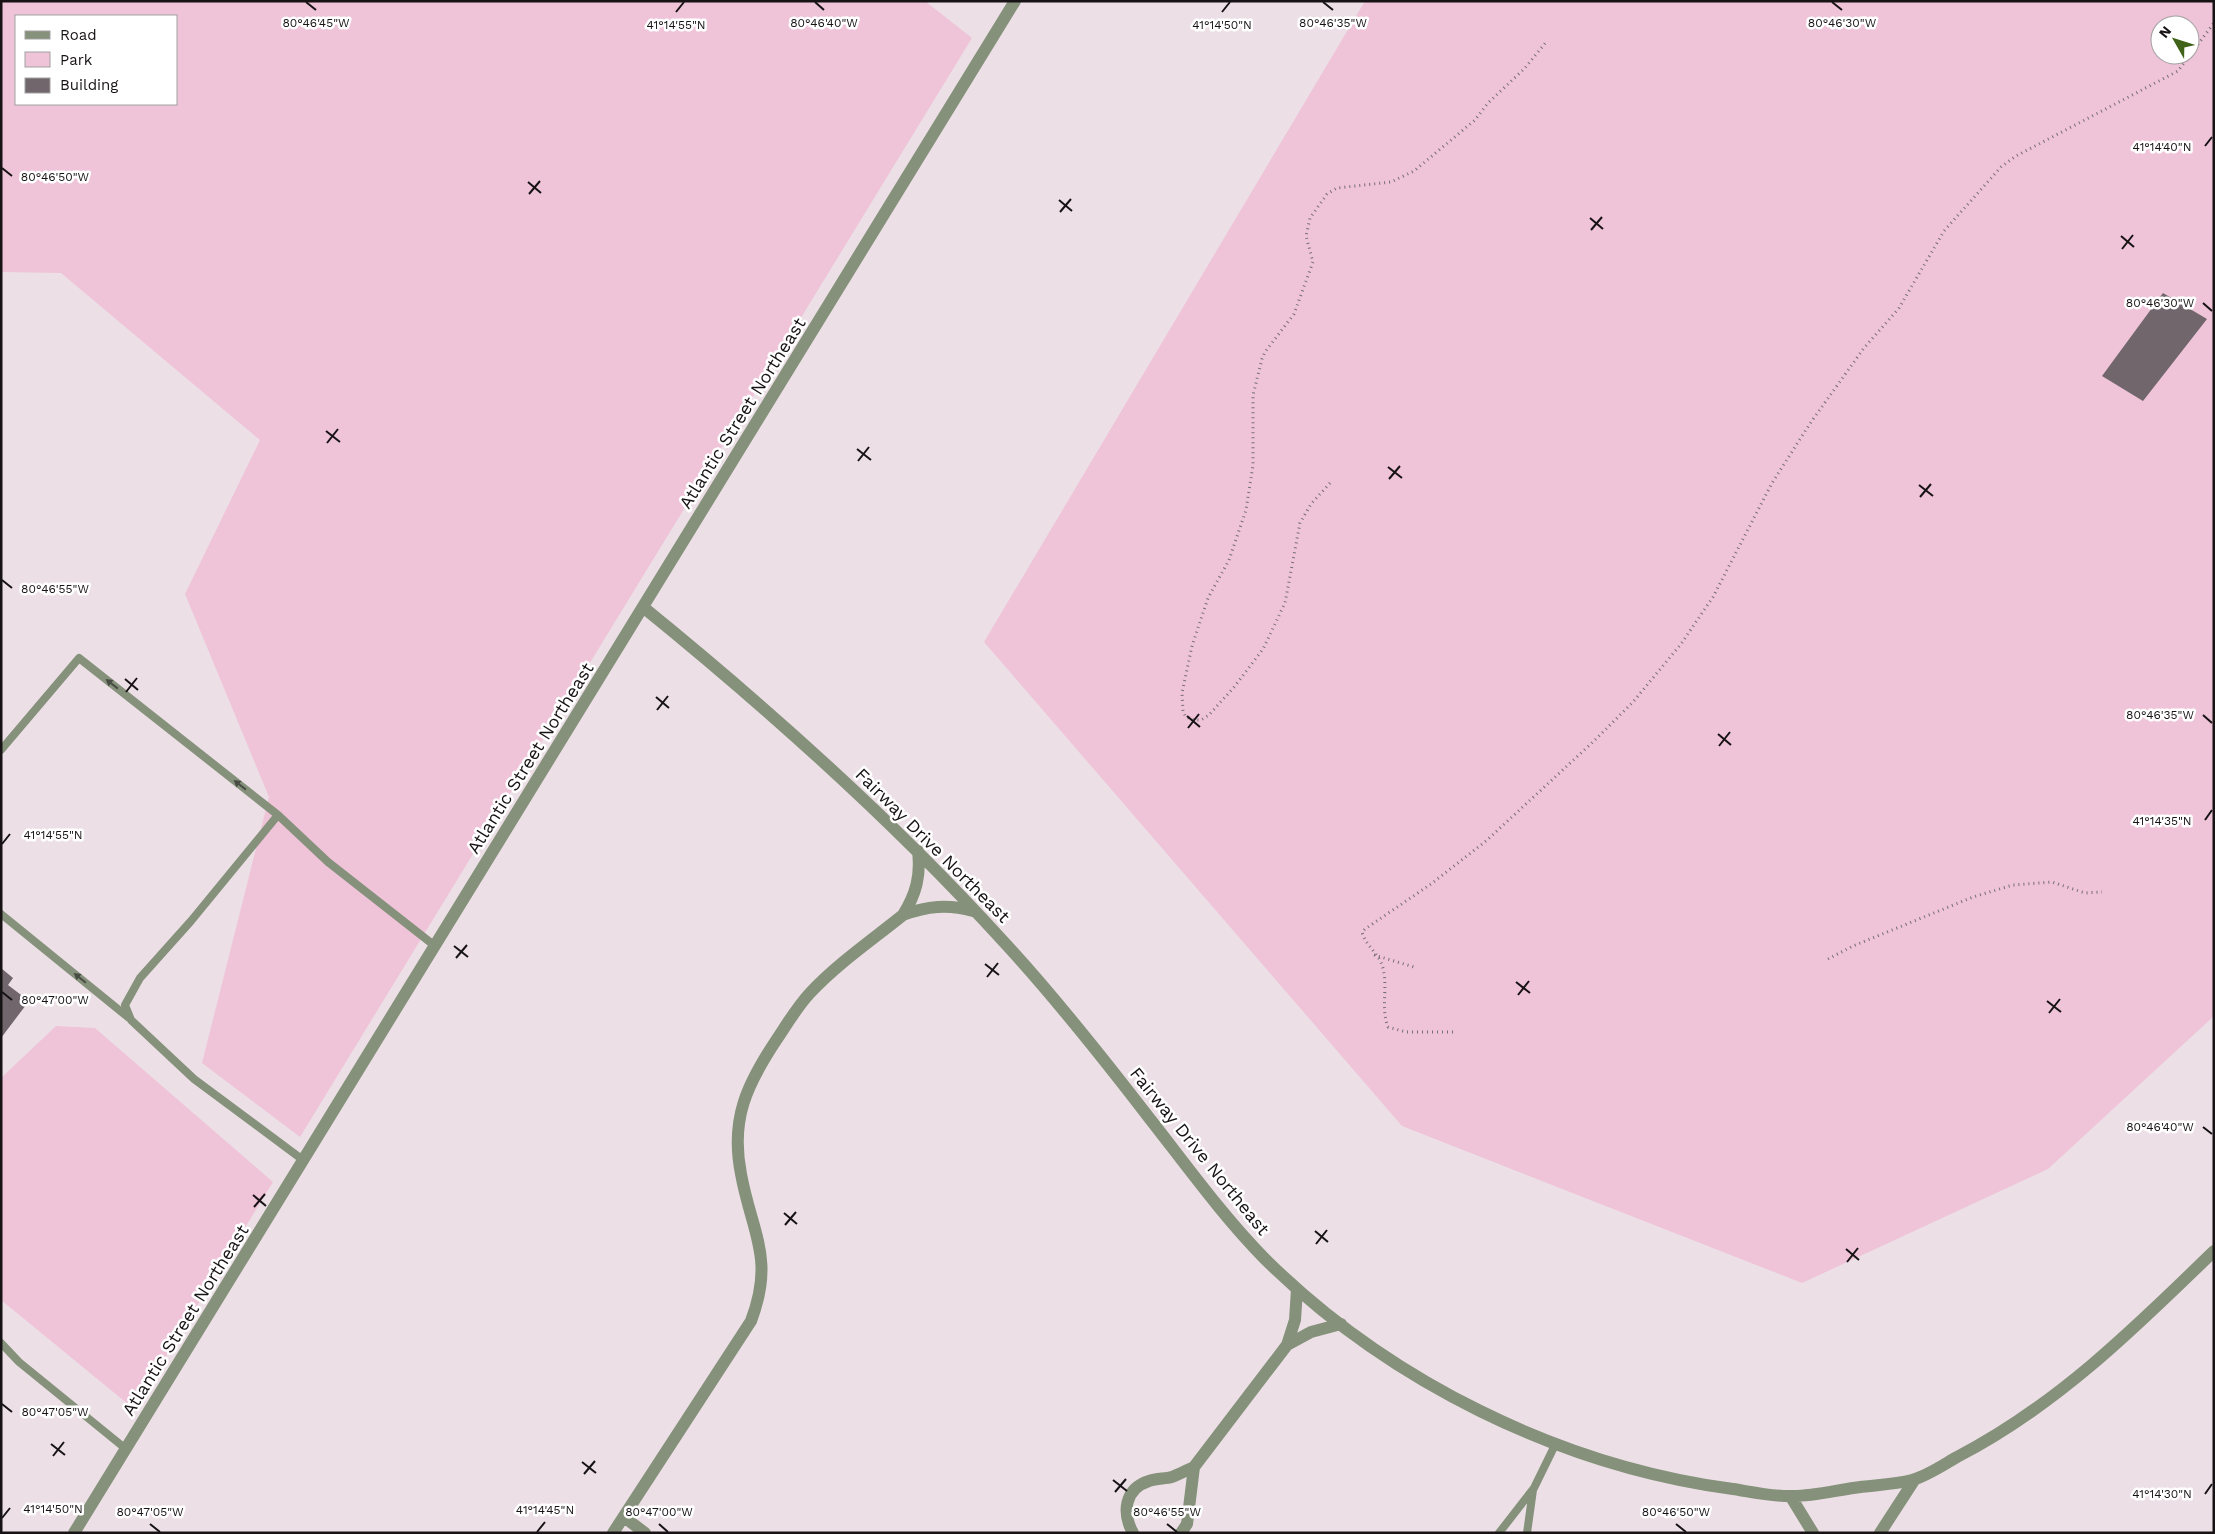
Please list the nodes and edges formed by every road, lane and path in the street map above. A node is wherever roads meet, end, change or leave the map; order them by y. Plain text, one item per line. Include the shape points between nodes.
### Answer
1 (1015, 1) edge
2 (2214, 23) edge
3 (1546, 41) dead end
4 (1330, 483) dead end
5 (643, 607) junction
6 (1, 750) edge
7 (278, 815) junction
8 (918, 852) junction
9 (2102, 892) dead end
10 (975, 912) junction
11 (1, 914) edge
12 (903, 915) junction
13 (435, 946) junction
14 (1374, 954) junction
15 (1828, 959) dead end
16 (1414, 967) dead end
17 (131, 1020) junction
18 (1453, 1032) dead end
19 (303, 1160) junction
20 (2214, 1251) edge
21 (1297, 1289) junction
22 (1341, 1324) junction
23 (1, 1343) edge
24 (1287, 1345) junction
25 (1556, 1443) junction
26 (126, 1449) junction
27 (1194, 1467) junction
28 (1915, 1479) junction
29 (1534, 1488) junction
30 (1791, 1497) junction
31 (624, 1517) junction
32 (74, 1533) edge
33 (613, 1533) edge
34 (645, 1533) edge
35 (1133, 1533) edge
36 (1180, 1533) edge
37 (1499, 1533) edge
38 (1527, 1533) edge
39 (1813, 1533) edge
40 (1880, 1533) edge

1 - 5 street, Atlantic Street Northeast
2 - 14 path via 2178,72 2007,162 1958,213 1899,308 1826,399 1772,483 1713,597 1680,644 1633,702 1486,841 1431,884 1364,929 1364,939
3 - 4 path via 1475,120 1414,171 1391,182 1337,188 1327,194 1310,218 1306,236 1313,262 1294,314 1262,359 1253,395 1253,465 1246,510 1229,560 1208,598 1192,646 1182,693 1186,717 1201,720 1209,715 1262,649 1285,603 1300,523 1311,504
5 - 8 street, Fairway Drive Northeast via 804,742
5 - 13 street, Atlantic Street Northeast
7 -> 6 lane via 79,658
7 - 13 lane via 328,862
7 - 17 lane via 140,978 125,1005
8 - 10 street, Fairway Drive Northeast
8 - 12 street via 918,882
9 - 15 path via 2078,891 2052,882 2013,885 1973,897
10 - 12 street via 940,906 921,908
10 - 21 street, Fairway Drive Northeast via 1005,942 1119,1078 1222,1212
17 -> 11 lane
12 - 31 street via 811,992 752,1079 741,1109 737,1145 741,1174 762,1255 763,1278 759,1300 751,1321
13 - 19 street, Atlantic Street Northeast
14 - 16 path
14 - 18 path via 1382,965 1388,1027 1406,1032
17 - 19 lane via 194,1078
19 - 26 street, Atlantic Street Northeast
20 - 28 street, Fairway Drive Northeast via 2118,1343 2063,1388 2003,1431
21 - 22 street, Fairway Drive Northeast
21 - 24 street via 1295,1320
22 - 24 street via 1311,1332
22 - 25 street, Fairway Drive Northeast via 1448,1394
23 - 26 lane via 19,1362
24 - 27 street
25 - 29 lane
25 - 30 street, Fairway Drive Northeast via 1615,1464 1673,1479
26 - 32 street, Atlantic Street Northeast
27 - 35 street via 1172,1477 1148,1481 1131,1493 1125,1512 1126,1522
27 - 36 street via 1186,1524
28 - 30 street, Fairway Drive Northeast
28 - 40 street, Fairway Drive Northeast
29 - 37 lane
29 - 38 lane
30 - 39 street
31 - 33 street
31 - 34 street

